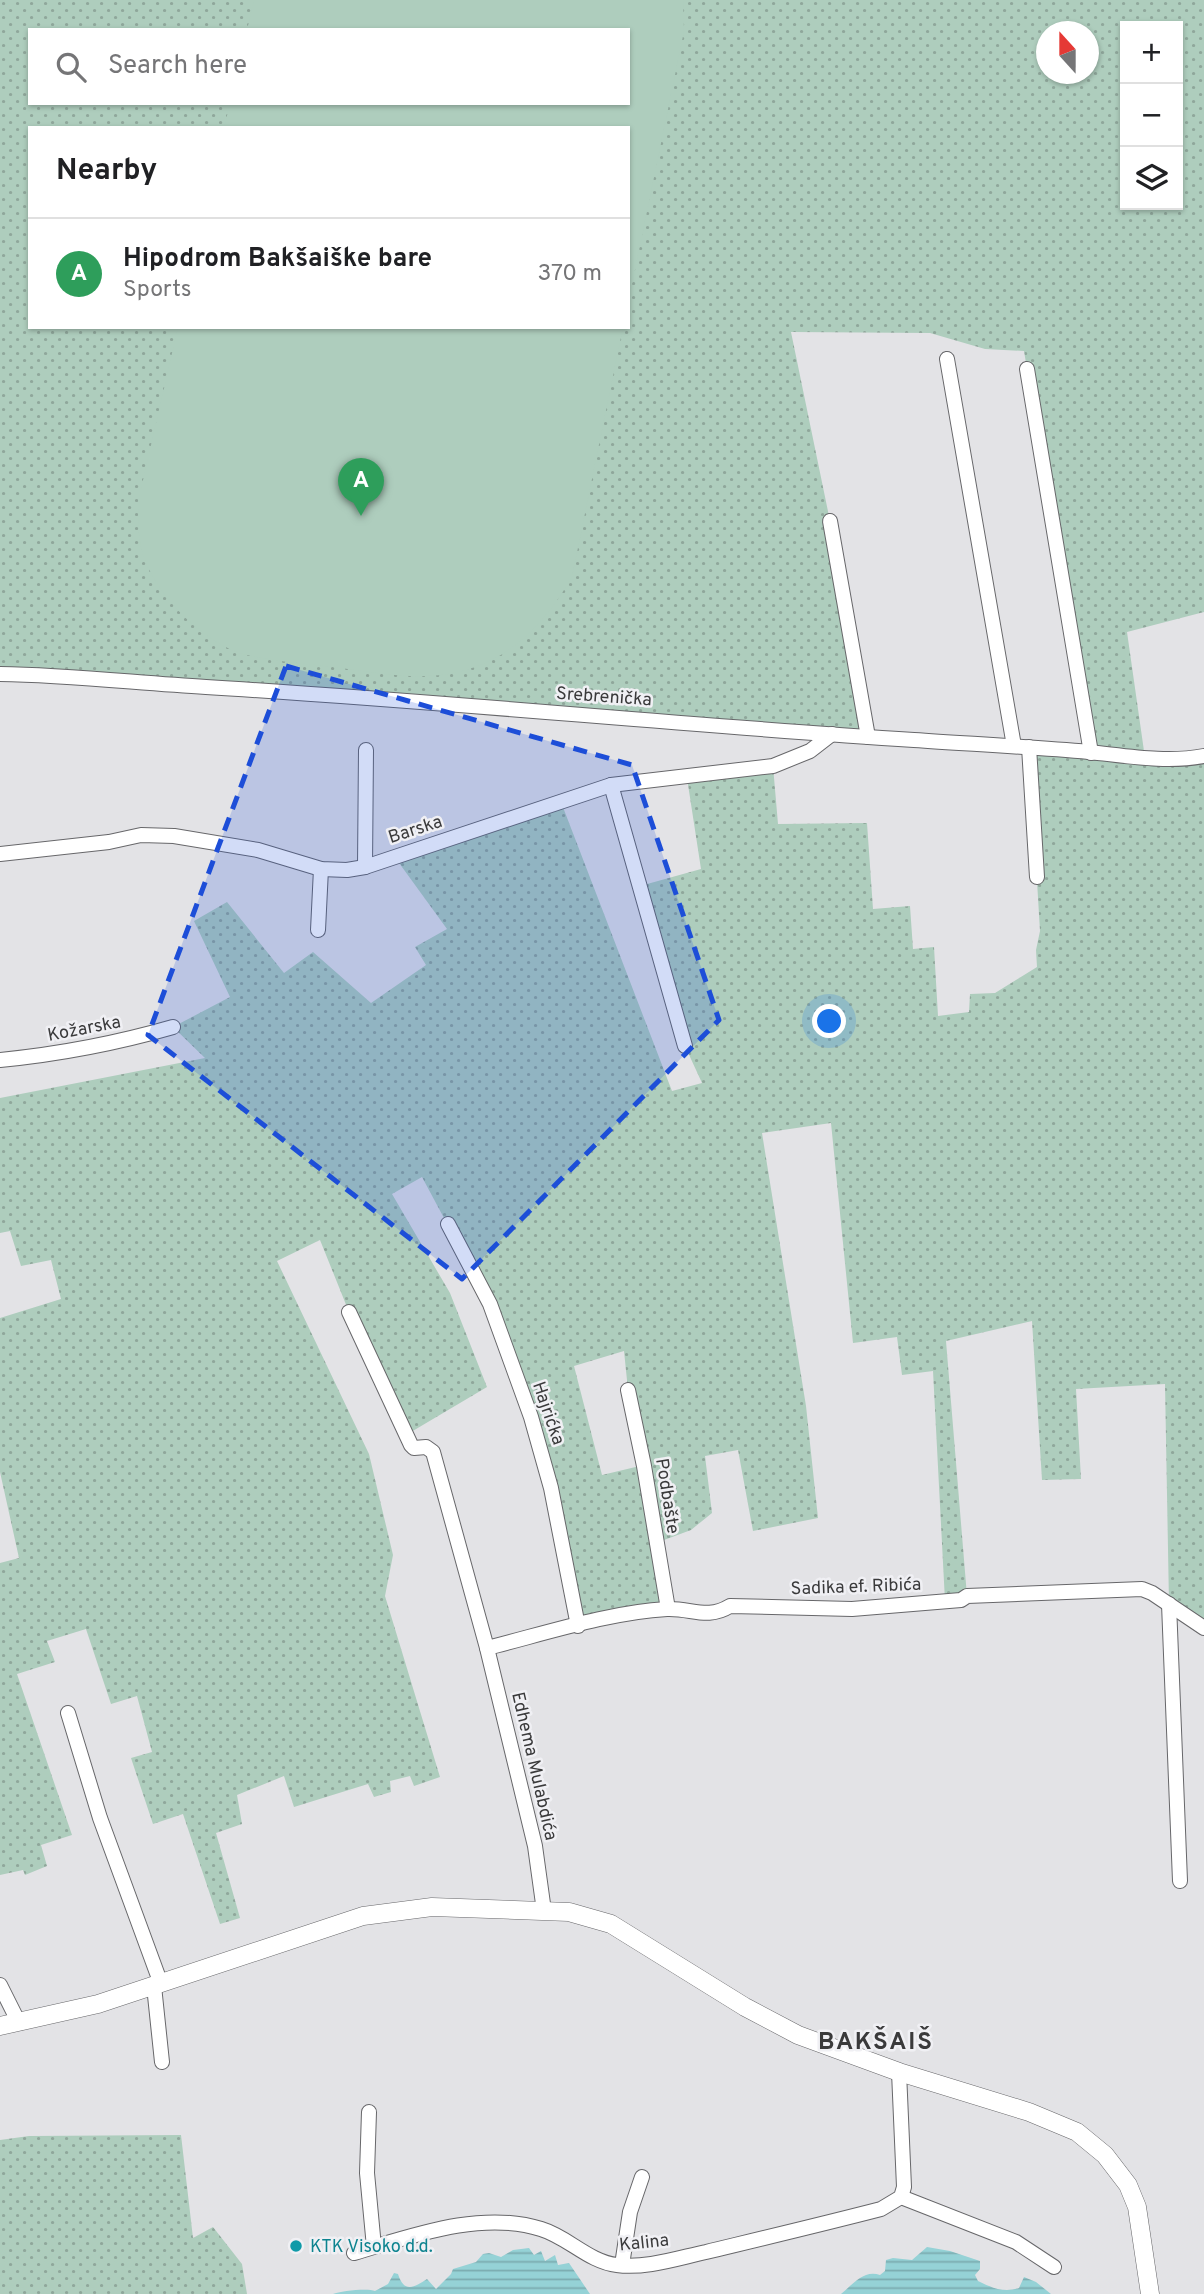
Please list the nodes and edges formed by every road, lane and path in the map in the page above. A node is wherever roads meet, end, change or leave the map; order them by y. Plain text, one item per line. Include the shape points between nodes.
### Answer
1 (947, 359) dead end
2 (1027, 369) dead end
3 (830, 521) dead end
4 (0, 674) edge
5 (832, 734) junction
6 (868, 737) junction
7 (1014, 746) junction
8 (1030, 747) junction
9 (366, 750) dead end
10 (1091, 752) junction
11 (1204, 756) edge
12 (611, 785) junction
13 (0, 854) edge
14 (365, 867) junction
15 (321, 869) junction
16 (1037, 877) dead end
17 (318, 930) dead end
18 (173, 1027) dead end
19 (685, 1046) dead end
20 (0, 1060) edge
21 (448, 1224) dead end
22 (349, 1312) dead end
23 (628, 1390) dead end
24 (1169, 1604) junction
25 (668, 1609) junction
26 (578, 1626) junction
27 (1204, 1628) edge
28 (487, 1648) junction
29 (68, 1713) dead end
30 (1180, 1881) dead end
31 (544, 1911) junction
32 (0, 1985) edge
33 (158, 1985) junction
34 (19, 2023) junction
35 (0, 2026) edge
36 (162, 2062) dead end
37 (899, 2072) junction
38 (369, 2112) dead end
39 (642, 2177) dead end
40 (901, 2197) junction
41 (374, 2248) junction
42 (354, 2253) dead end
43 (622, 2265) junction
44 (1054, 2267) dead end
45 (1150, 2294) edge

1 - 7 street
2 - 10 street
3 - 6 street
4 - 5 street, Srebrenička via 55,674
5 - 6 street, Srebrenička
5 - 12 street, Barska via 810,751 773,766
6 - 7 street, Srebrenička
7 - 8 street, Srebrenička
8 - 10 street, Srebrenička
8 - 16 street
9 - 14 street
10 - 11 street, Srebrenička via 1179,760
12 - 14 street, Barska
12 - 19 street
13 - 15 street, Barska via 141,835 174,836 258,850
14 - 15 street, Barska
15 - 17 street
18 - 20 street, Kožarska via 62,1054
21 - 26 street, Hajrićka via 490,1304 535,1430
22 - 28 street, Edhema Mulabdića via 411,1445 433,1452
23 - 25 street, Podbašte
24 - 25 street, Sadika ef. Ribića via 1152,1593 1128,1589 967,1596 852,1609 730,1606 717,1614
24 - 27 street, Sadika ef. Ribića
24 - 30 street
25 - 26 street, Sadika ef. Ribića
26 - 28 street, Sadika ef. Ribića
28 - 31 street, Edhema Mulabdića via 535,1846
29 - 33 street
31 - 33 street via 432,1907 363,1916
31 - 37 street via 569,1912 611,1924 798,2035
32 - 34 street
33 - 34 street
33 - 36 street
34 - 35 street
37 - 40 street
37 - 45 street via 1029,2112 1077,2132 1105,2155 1128,2185 1137,2207
38 - 41 street via 367,2173
39 - 43 street via 630,2212
40 - 43 street, Kalina via 881,2209 835,2221 675,2259
40 - 44 street via 1016,2242
41 - 42 street, Kalina
41 - 43 street, Kalina via 475,2224 508,2222 540,2228 600,2261

